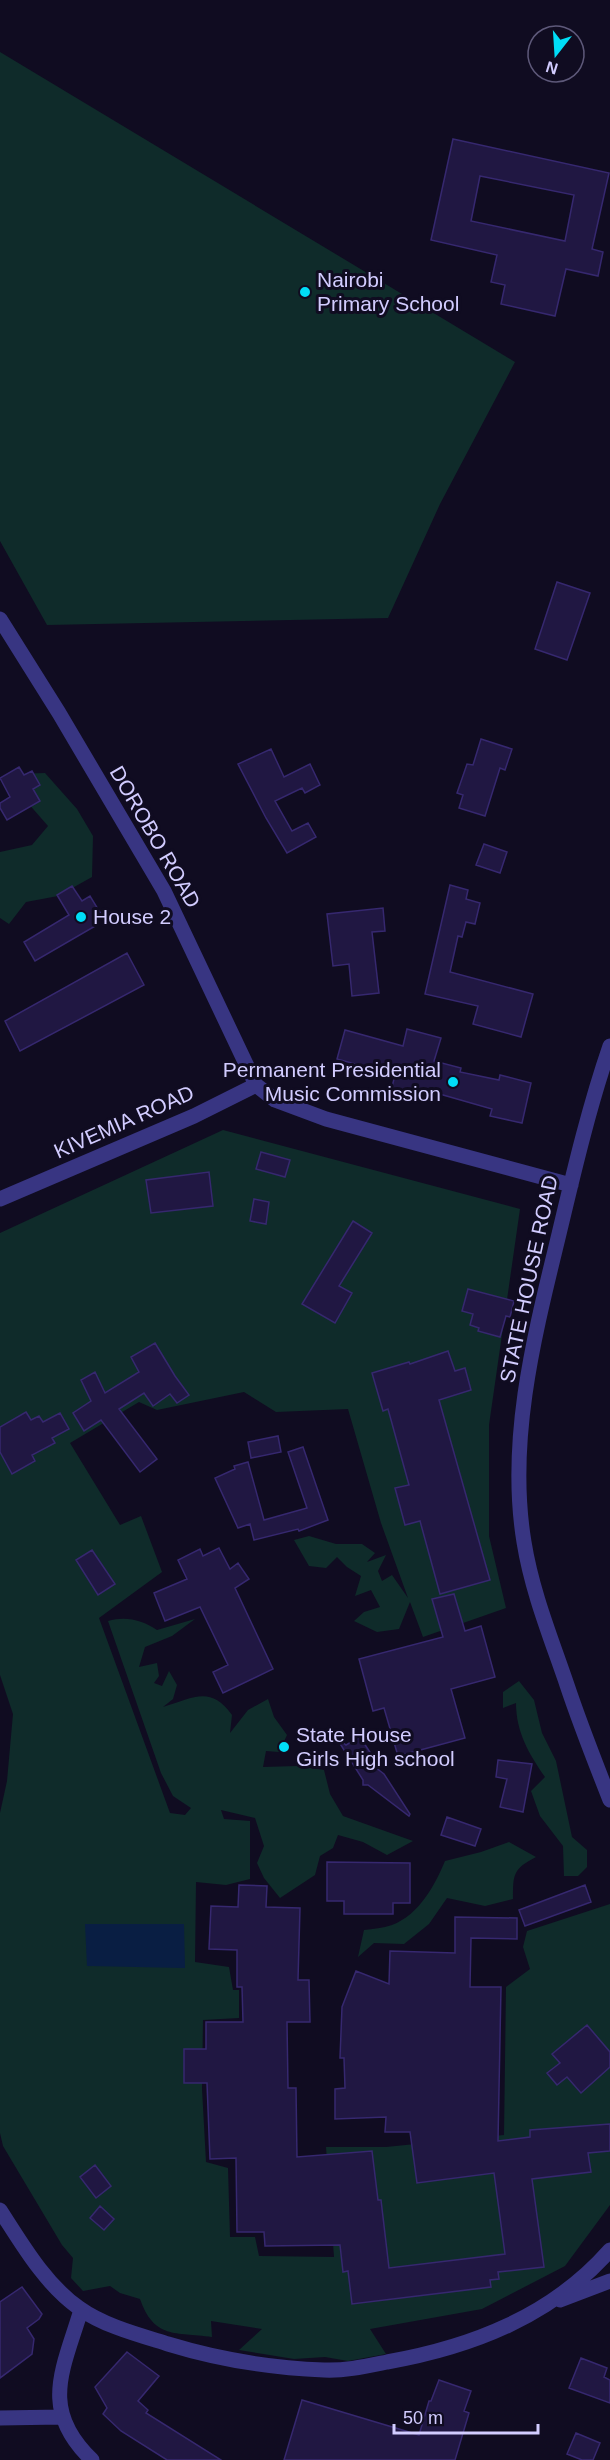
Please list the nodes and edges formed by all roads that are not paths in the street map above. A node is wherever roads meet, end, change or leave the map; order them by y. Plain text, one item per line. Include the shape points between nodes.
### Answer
1 (0, 619) edge
2 (610, 1046) edge
3 (256, 1085) junction
4 (571, 1185) junction
5 (0, 1199) edge
6 (610, 1800) edge
7 (0, 2210) edge
8 (610, 2250) edge
9 (610, 2281) edge
10 (541, 2307) junction
11 (81, 2310) junction
12 (61, 2417) junction
13 (0, 2418) edge
14 (92, 2460) edge

1 - 3 street, DOROBO ROAD via 165,891
2 - 4 street, STATE HOUSE ROAD
3 - 4 street via 275,1100 326,1119
3 - 5 street, KIVEMIA ROAD via 194,1116
4 - 6 street, STATE HOUSE ROAD via 533,1340 523,1413 520,1501 524,1542 547,1629
7 - 11 street via 28,2254
8 - 10 street via 593,2269
9 - 10 street
10 - 11 street via 508,2327 439,2351 364,2367 325,2370 196,2353 122,2329
11 - 12 street via 63,2369 59,2391
12 - 13 street
12 - 14 street via 78,2447

